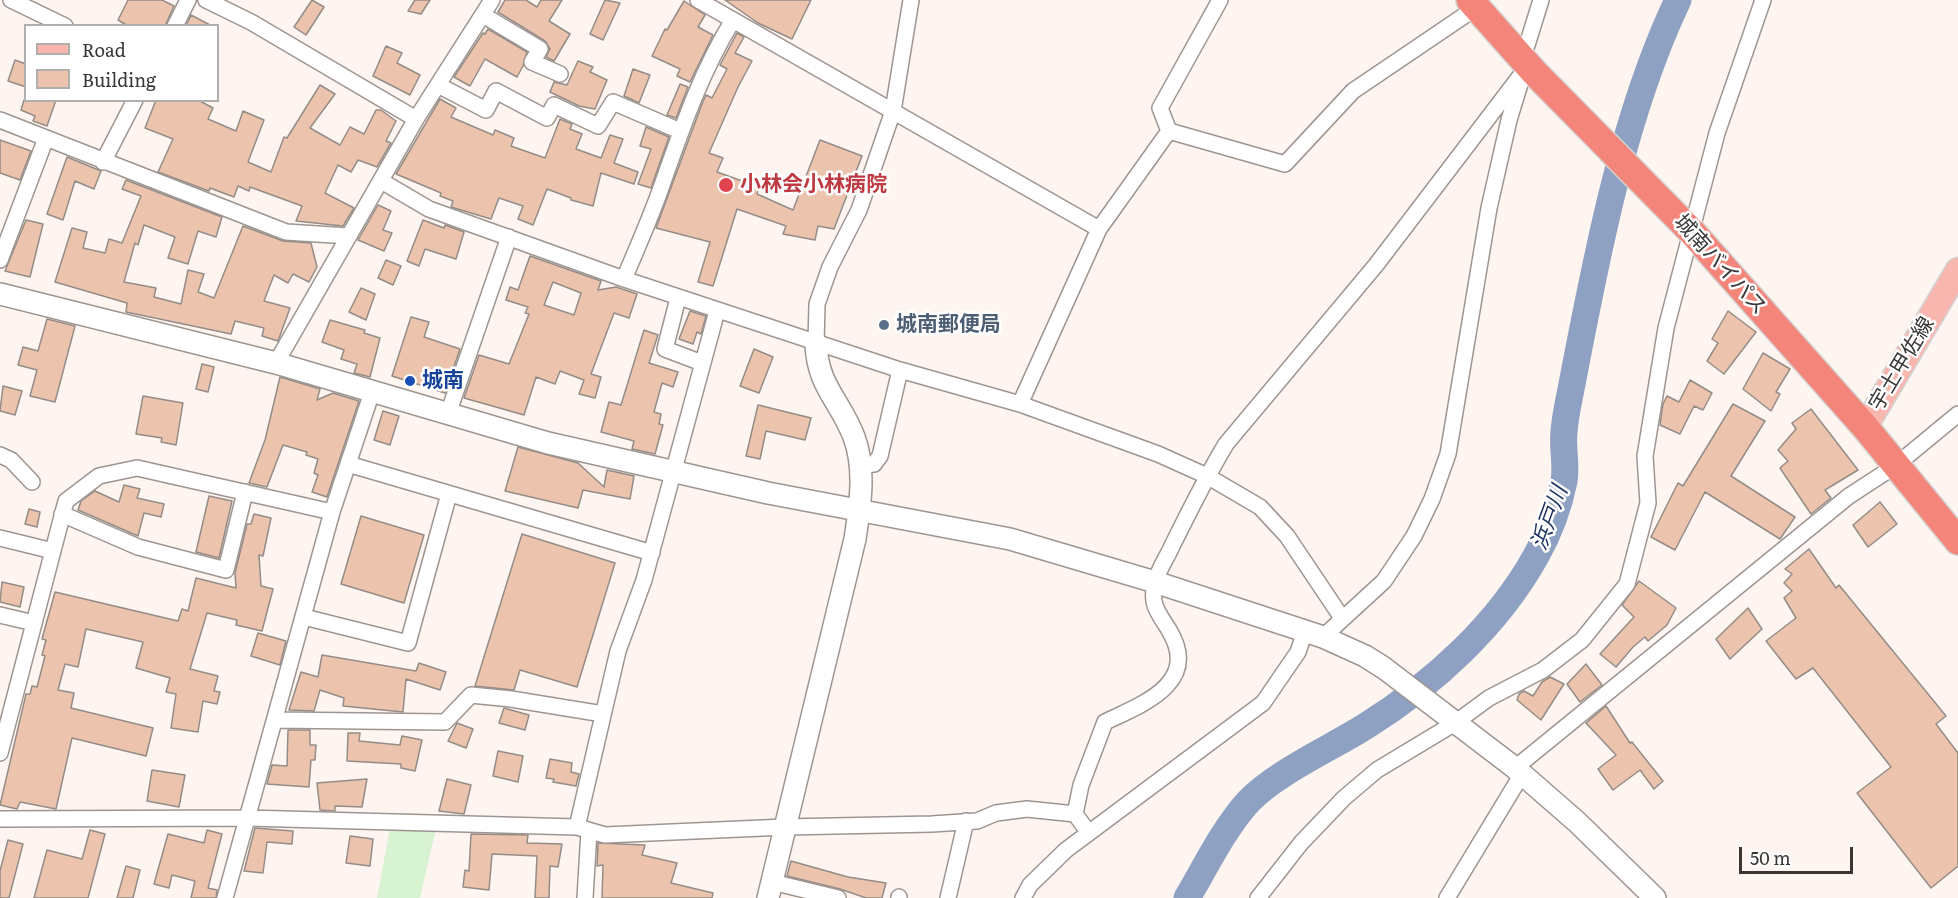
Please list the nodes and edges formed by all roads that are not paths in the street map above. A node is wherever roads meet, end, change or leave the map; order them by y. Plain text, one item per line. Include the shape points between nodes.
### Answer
1 (12, 0) edge
2 (188, 0) edge
3 (206, 0) edge
4 (492, 0) edge
5 (910, 0) edge
6 (1220, 0) edge
7 (1541, 0) edge
8 (1763, 0) edge
9 (705, 2) edge
10 (1473, 4) edge
11 (483, 15) junction
12 (733, 20) junction
13 (61, 24) edge
14 (176, 24) edge
15 (1527, 67) junction
16 (560, 74) dead end
17 (438, 85) junction
18 (134, 102) edge
19 (893, 111) junction
20 (416, 119) junction
21 (0, 120) edge
22 (680, 131) junction
23 (1169, 131) junction
24 (46, 138) junction
25 (103, 162) junction
26 (383, 182) junction
27 (1685, 225) junction
28 (1099, 229) junction
29 (349, 237) junction
30 (509, 237) junction
31 (0, 260) edge
32 (1958, 270) edge
33 (624, 279) junction
34 (0, 294) edge
35 (678, 298) junction
36 (717, 311) junction
37 (816, 343) junction
38 (276, 363) junction
39 (702, 363) junction
40 (900, 370) junction
41 (372, 392) junction
42 (1020, 404) junction
43 (448, 414) junction
44 (1958, 414) edge
45 (1865, 427) junction
46 (0, 455) edge
47 (348, 464) junction
48 (860, 465) junction
49 (1895, 466) junction
50 (671, 472) junction
51 (1207, 476) junction
52 (32, 482) dead end
53 (245, 492) junction
54 (449, 494) junction
55 (859, 511) junction
56 (332, 512) junction
57 (62, 514) junction
58 (0, 538) edge
59 (1958, 541) edge
60 (53, 551) junction
61 (652, 553) junction
62 (1155, 582) junction
63 (0, 615) edge
64 (304, 617) junction
65 (1342, 618) junction
66 (34, 623) junction
67 (1314, 634) junction
68 (0, 689) edge
69 (16, 693) junction
70 (603, 714) junction
71 (275, 720) junction
72 (1455, 723) junction
73 (0, 753) edge
74 (1519, 771) junction
75 (1075, 814) junction
76 (247, 818) junction
77 (0, 819) edge
78 (966, 821) junction
79 (785, 827) junction
80 (583, 829) junction
81 (1089, 833) junction
82 (770, 890) edge
83 (225, 898) edge
84 (585, 898) edge
85 (838, 898) edge
86 (948, 898) edge
87 (1023, 898) edge
88 (1258, 898) edge
89 (1447, 898) edge
90 (1655, 898) edge

1 - 13 street
2 - 14 street
3 - 20 street via 251,22
4 - 11 street
5 - 19 street
6 - 23 street via 1160,108
7 - 15 street
8 - 27 street
9 - 12 street
10 - 15 highway, 城南バイパス
10 - 23 street via 1353,91 1285,164
11 - 16 street via 540,49 532,62
11 - 17 street
12 - 19 street
12 - 22 street via 717,46
15 - 27 highway, 城南バイパス
15 - 51 street via 1376,265 1226,444
15 - 65 street via 1509,120 1489,208 1448,454 1414,536 1384,580
17 - 20 street
17 - 22 street via 486,110 496,91 536,115 547,118 554,105 598,126 613,102
18 - 25 street
19 - 28 street
19 - 37 street via 858,210 817,304
20 - 26 street
21 - 24 street
22 - 33 street
23 - 28 street
24 - 25 street
24 - 31 street
25 - 29 street via 286,232
26 - 29 street
26 - 30 street via 429,209
27 - 45 highway, 城南バイパス
27 - 72 street via 1645,456 1648,503 1627,584 1582,640 1543,670 1489,698
28 - 42 street
29 - 38 street
30 - 33 street
30 - 43 street
32 - 45 main road, 宇土甲佐線
33 - 35 street
34 - 38 street
35 - 36 street
35 - 39 street via 665,350
36 - 37 street
36 - 39 street
37 - 40 street
37 - 48 street via 816,363 824,385 855,438
38 - 41 street
39 - 50 street
40 - 42 street
40 - 48 street via 880,456 874,464
41 - 43 street
41 - 47 street
42 - 51 street
43 - 50 street
44 - 49 street
45 - 49 highway, 城南バイパス
46 - 52 street via 11,460
47 - 54 street
47 - 56 street
48 - 55 street
49 - 59 highway, 城南バイパス
49 - 74 street via 1849,496
50 - 55 street
50 - 61 street
51 - 62 street
51 - 65 street via 1267,514
53 - 56 street
53 - 57 street via 137,468 99,476 66,501
53 - 57 street via 226,570 138,547
54 - 61 street
54 - 64 street via 408,643
55 - 62 street via 1010,539
55 - 79 street
56 - 64 street
57 - 60 street
58 - 60 street
60 - 66 street
61 - 70 street via 618,651
62 - 67 street
62 - 75 street via 1152,603 1177,643 1180,651 1176,666 1163,692 1105,722 1081,785
63 - 66 street
64 - 71 street
65 - 67 street
66 - 69 street
67 - 72 street via 1384,668
67 - 81 street via 1263,703
68 - 69 street
69 - 73 street
70 - 71 street via 471,695 445,722
70 - 80 street
71 - 76 street
72 - 74 street
72 - 88 street via 1377,771 1344,798 1301,843
74 - 89 street
74 - 90 street
75 - 78 street via 1027,809
75 - 81 street
76 - 77 street
76 - 80 street
76 - 83 street
78 - 79 street
78 - 86 street
79 - 80 street via 605,835
79 - 82 street
80 - 84 street
81 - 87 street via 1030,885
82 - 85 street

